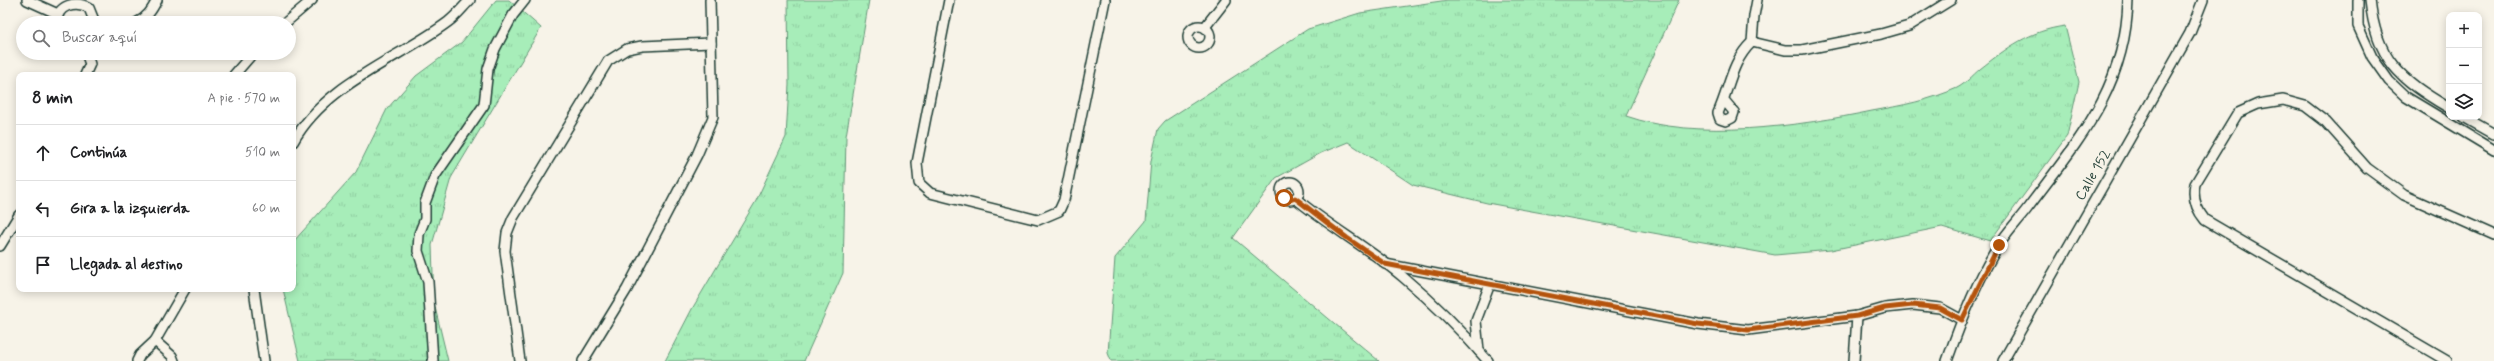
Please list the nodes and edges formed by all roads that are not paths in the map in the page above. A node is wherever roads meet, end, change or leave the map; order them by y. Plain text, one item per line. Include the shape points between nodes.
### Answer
1 (27, 0) edge
2 (157, 0) edge
3 (312, 0) edge
4 (470, 0) edge
5 (525, 0) edge
6 (710, 0) edge
7 (949, 0) edge
8 (1105, 0) edge
9 (1226, 0) edge
10 (1757, 0) edge
11 (1951, 0) edge
12 (2128, 0) edge
13 (2203, 0) edge
14 (2358, 0) edge
15 (2370, 0) edge
16 (78, 1) edge
17 (90, 4) edge
18 (55, 16) edge
19 (59, 16) edge
20 (93, 16) edge
21 (147, 16) edge
22 (293, 16) edge
23 (1205, 27) dead end
24 (1752, 42) junction
25 (710, 43) junction
26 (89, 60) edge
27 (247, 60) edge
28 (86, 72) edge
29 (237, 72) edge
30 (2429, 96) junction
31 (1724, 100) dead end
32 (2446, 106) edge
33 (2422, 107) junction
34 (2469, 120) edge
35 (2494, 134) edge
36 (296, 138) edge
37 (2494, 150) edge
38 (1295, 198) dead end
39 (16, 221) edge
40 (2494, 235) edge
41 (0, 246) edge
42 (1385, 264) junction
43 (1490, 284) junction
44 (183, 292) edge
45 (254, 292) edge
46 (1857, 316) junction
47 (1962, 320) junction
48 (155, 341) junction
49 (1479, 351) junction
50 (137, 361) edge
51 (174, 361) edge
52 (264, 361) edge
53 (433, 361) edge
54 (520, 361) edge
55 (583, 361) edge
56 (1488, 361) edge
57 (1854, 361) edge
58 (1947, 361) edge
59 (2003, 361) edge
60 (2447, 361) edge

1 - 18 street
2 - 21 street
3 - 22 street
4 - 36 street via 449,21 359,77 323,104
5 - 53 street via 513,15 494,49 488,69 484,104 435,176 425,203 425,219 419,234 418,251 428,282
6 - 25 street
7 - 8 street via 917,163 919,183 930,193 1038,220 1059,211 1064,200
9 - 23 street
10 - 24 street
11 - 24 street via 1909,26 1881,34 1802,50 1785,50
12 - 47 street via 2124,41 2114,77 2097,111 2075,146 1999,245
13 - 59 street, Calle 152 via 2190,33
14 - 33 street via 2358,26 2372,57 2389,81 2406,97
15 - 30 street via 2372,27 2384,53 2399,74
16 - 17 street
16 - 19 street via 66,5
17 - 20 street
24 - 31 street via 1734,66
25 - 54 street via 642,46 617,54 608,61 551,153 507,233 505,251
25 - 55 street via 713,117 697,155 631,282
26 - 28 street via 90,64
27 - 29 street
30 - 32 street
30 - 33 street
33 - 37 street
34 - 35 street
38 - 42 street
39 - 41 street
40 - 60 street via 2404,194 2367,168 2326,122 2305,106 2283,100 2258,104 2238,113 2195,184 2193,194 2197,210 2205,220
42 - 43 street
42 - 49 street via 1442,311
43 - 46 street via 1698,324 1748,330
43 - 49 street via 1476,321
44 - 48 street
45 - 52 street
46 - 47 street via 1885,308 1913,305 1940,308
46 - 57 street
47 - 58 street
48 - 50 street
48 - 51 street
49 - 56 street

